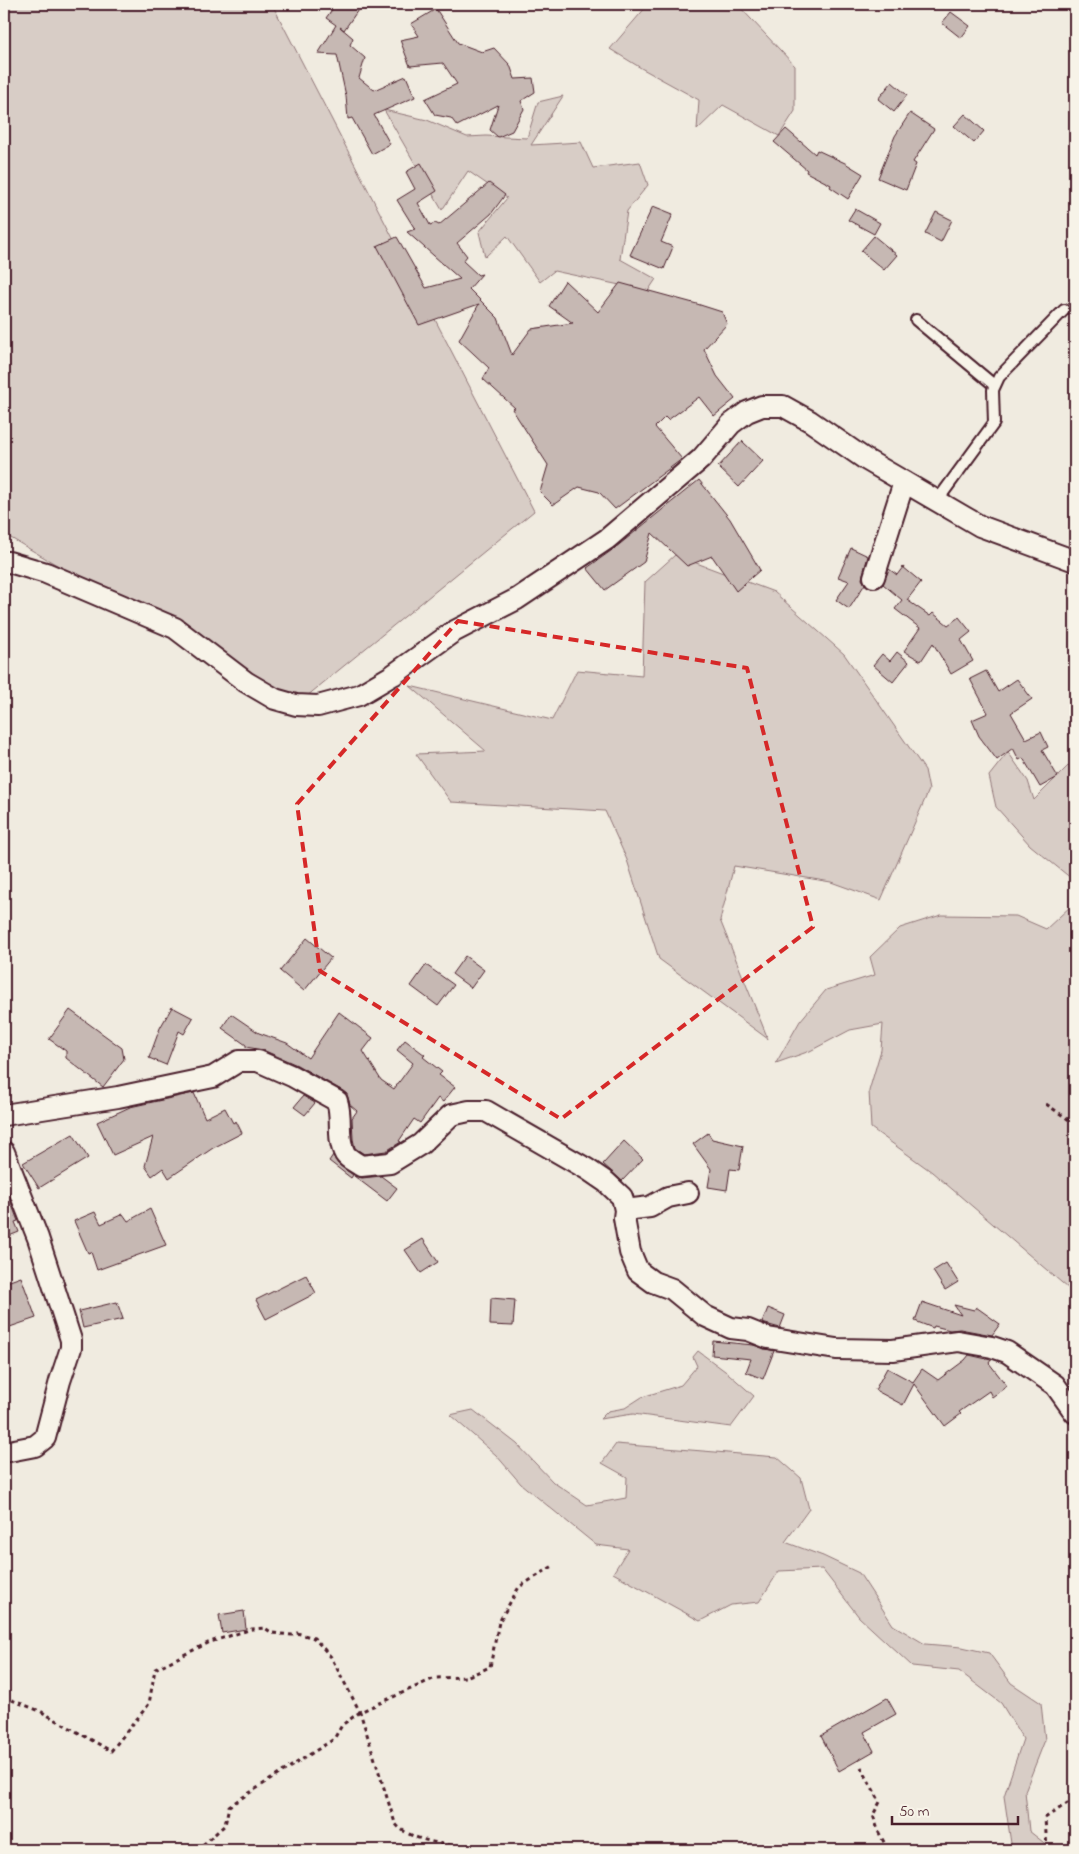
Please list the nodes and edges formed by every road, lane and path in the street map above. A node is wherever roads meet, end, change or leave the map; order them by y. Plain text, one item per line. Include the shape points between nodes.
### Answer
1 (1064, 310) dead end
2 (916, 320) dead end
3 (994, 385) junction
4 (904, 482) junction
5 (937, 501) junction
6 (4, 562) edge
7 (1075, 562) edge
8 (874, 577) dead end
9 (1046, 1104) dead end
10 (4, 1115) edge
11 (1075, 1124) edge
12 (4, 1152) edge
13 (688, 1193) dead end
14 (625, 1210) junction
15 (1075, 1413) edge
16 (4, 1452) edge
17 (553, 1566) dead end
18 (4, 1697) edge
19 (360, 1712) junction
20 (861, 1767) dead end
21 (1075, 1798) edge
22 (197, 1850) edge
23 (483, 1850) edge
24 (829, 1850) edge
25 (847, 1850) edge
26 (881, 1850) edge
27 (1047, 1850) edge

1 - 3 lane
2 - 3 lane
3 - 5 lane via 994,423
4 - 5 street
4 - 6 street via 783,406 762,406 731,424 701,459 607,539 517,599 453,632 394,675 359,695 318,706 296,706 275,699 246,682 176,628 46,573
4 - 8 street
5 - 7 street via 980,526
9 - 11 path
10 - 14 street via 118,1097 213,1077 238,1061 258,1061 337,1101 341,1142 346,1155 362,1166 390,1163 421,1144 451,1115 486,1111 606,1182 622,1197
12 - 16 street via 38,1238 71,1340 45,1438 35,1446
13 - 14 street via 668,1197 650,1206
14 - 15 street via 630,1252 638,1271 653,1282 672,1289 705,1316 731,1328 776,1340 836,1349 893,1350 958,1341 992,1348 1007,1352 1055,1385
17 - 19 path via 518,1587 500,1622 490,1667 466,1677 435,1678
18 - 19 path via 40,1711 111,1751 149,1704 155,1669 210,1642 265,1628 272,1633 297,1633 314,1638 331,1657
19 - 22 path via 342,1725 334,1739 229,1806 226,1825
19 - 23 path via 399,1829 419,1839
20 - 26 path via 880,1802 873,1815 885,1844
21 - 27 path via 1045,1818
24 - 25 path

